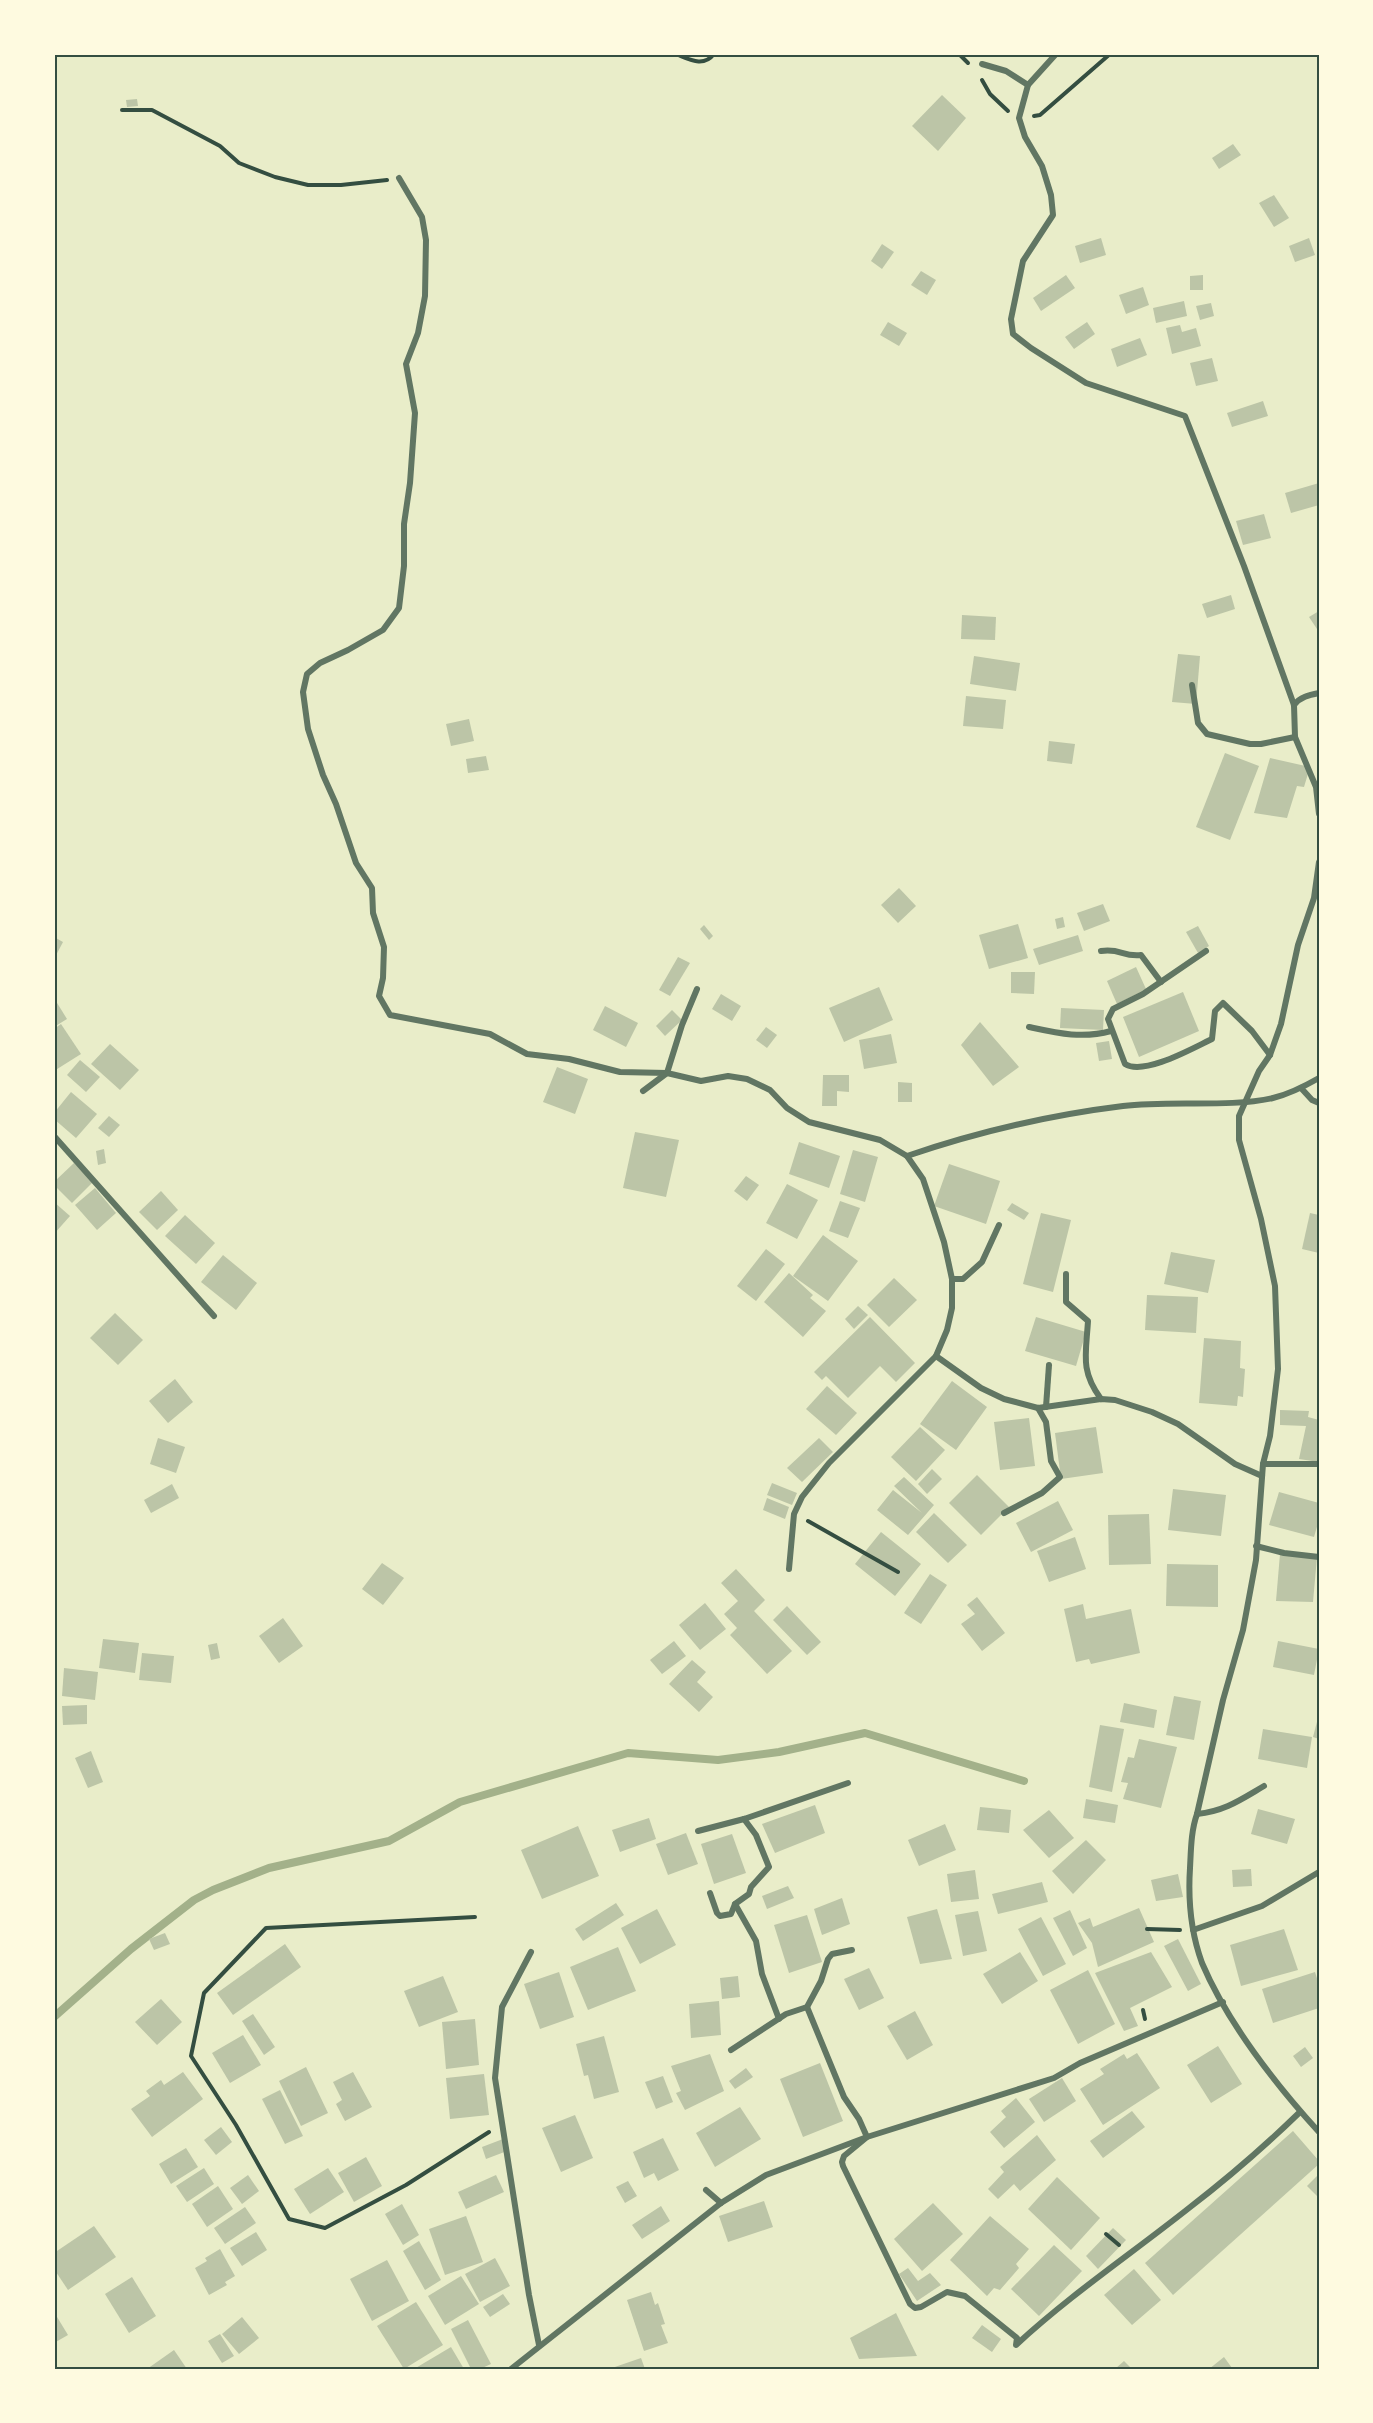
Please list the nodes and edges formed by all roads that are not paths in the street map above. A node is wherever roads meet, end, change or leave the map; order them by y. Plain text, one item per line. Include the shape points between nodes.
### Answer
1 (1056, 54) edge
2 (982, 64) dead end
3 (1028, 85) junction
4 (399, 178) road end
5 (1192, 685) dead end
6 (1319, 693) edge
7 (1294, 705) junction
8 (1295, 737) junction
9 (1319, 814) edge
10 (1319, 862) edge
11 (1316, 897) edge
12 (1101, 951) dead end
13 (1206, 951) dead end
14 (1161, 982) junction
15 (697, 989) dead end
16 (1029, 1027) dead end
17 (1111, 1030) junction
18 (1270, 1055) junction
19 (667, 1074) junction
20 (1319, 1078) edge
21 (1301, 1088) junction
22 (644, 1091) dead end
23 (1245, 1101) junction
24 (1319, 1103) edge
25 (54, 1136) edge
26 (907, 1156) junction
27 (999, 1225) dead end
28 (1066, 1274) dead end
29 (952, 1279) junction
30 (214, 1316) dead end
31 (936, 1356) junction
32 (1049, 1365) dead end
33 (1101, 1399) junction
34 (1042, 1407) junction
35 (1263, 1464) junction
36 (1319, 1464) edge
37 (1262, 1476) junction
38 (1004, 1513) dead end
39 (1256, 1546) junction
40 (1319, 1557) edge
41 (789, 1569) dead end
42 (848, 1783) dead end
43 (1264, 1786) dead end
44 (1197, 1814) junction
45 (744, 1819) junction
46 (698, 1831) dead end
47 (1319, 1872) edge
48 (710, 1893) dead end
49 (735, 1904) junction
50 (1193, 1930) junction
51 (852, 1950) dead end
52 (531, 1952) dead end
53 (1223, 2002) junction
54 (807, 2007) junction
55 (779, 2019) junction
56 (731, 2050) dead end
57 (1300, 2112) junction
58 (1319, 2132) edge
59 (867, 2136) junction
60 (706, 2190) dead end
61 (721, 2203) junction
62 (539, 2345) junction
63 (511, 2369) edge

1 - 3 street
2 - 3 street via 1006,71
3 - 7 street via 1019,118 1042,166 1053,215 1023,261 1011,319 1013,334 1086,383 1185,416
4 - 19 street via 422,217 426,240 425,296 418,333 406,364 415,413 399,608 383,630 320,663 307,674 303,692 308,729 323,775 356,863 372,888 373,913 384,947 379,996 390,1015 490,1034 526,1054 569,1059 620,1072
5 - 8 street via 1198,723 1207,734 1250,744
6 - 7 street via 1297,700
7 - 8 street
8 - 9 street via 1316,786
10 - 11 street
11 - 18 street via 1298,945 1281,1024
12 - 14 street via 1115,949 1129,956 1141,956
13 - 14 street
14 - 17 street via 1113,1009 1108,1019
15 - 19 street
16 - 17 street via 1070,1036
17 - 18 street via 1125,1064 1136,1068 1154,1065 1212,1039 1215,1011 1223,1003
18 - 23 street
19 - 22 street
19 - 26 street via 701,1081 728,1076 747,1079 770,1090 808,1122 880,1140
20 - 21 street
21 - 23 street via 1273,1098
21 - 24 street
23 - 26 street via 1125,1106 1026,1122
23 - 35 street via 1239,1116 1239,1140 1275,1286 1278,1369
25 - 30 street
26 - 29 street via 923,1179
27 - 29 street via 981,1262 963,1280
28 - 33 street via 1066,1302 1088,1321 1087,1372
29 - 31 street via 948,1330
31 - 34 street via 989,1392
31 - 41 street via 829,1463 802,1497 794,1514
32 - 34 street
33 - 34 street
33 - 37 street via 1152,1412 1178,1424 1235,1464
34 - 38 street via 1051,1461 1060,1477 1042,1493
35 - 36 street
35 - 37 street
37 - 39 street
39 - 40 street
39 - 44 street via 1243,1630
42 - 45 street
43 - 44 street via 1228,1807
44 - 50 street via 1192,1829 1189,1880
45 - 46 street
45 - 49 street via 769,1867
47 - 50 street via 1262,1906
48 - 49 street via 720,1916 731,1914
49 - 55 street via 756,1941 762,1974
50 - 53 street via 1202,1962
51 - 54 street via 832,1954 828,1959
52 - 62 street via 502,2007 495,2078
53 - 57 street via 1252,2050
53 - 59 street via 1089,2058 1054,2078
54 - 55 street
54 - 59 street via 844,2097
55 - 56 street
57 - 58 street
57 - 59 street via 1197,2202 1051,2312 1016,2344 1017,2338 965,2296 947,2292 921,2307 910,2304 842,2162
59 - 61 street via 766,2175
60 - 61 street
61 - 62 street
62 - 63 street

